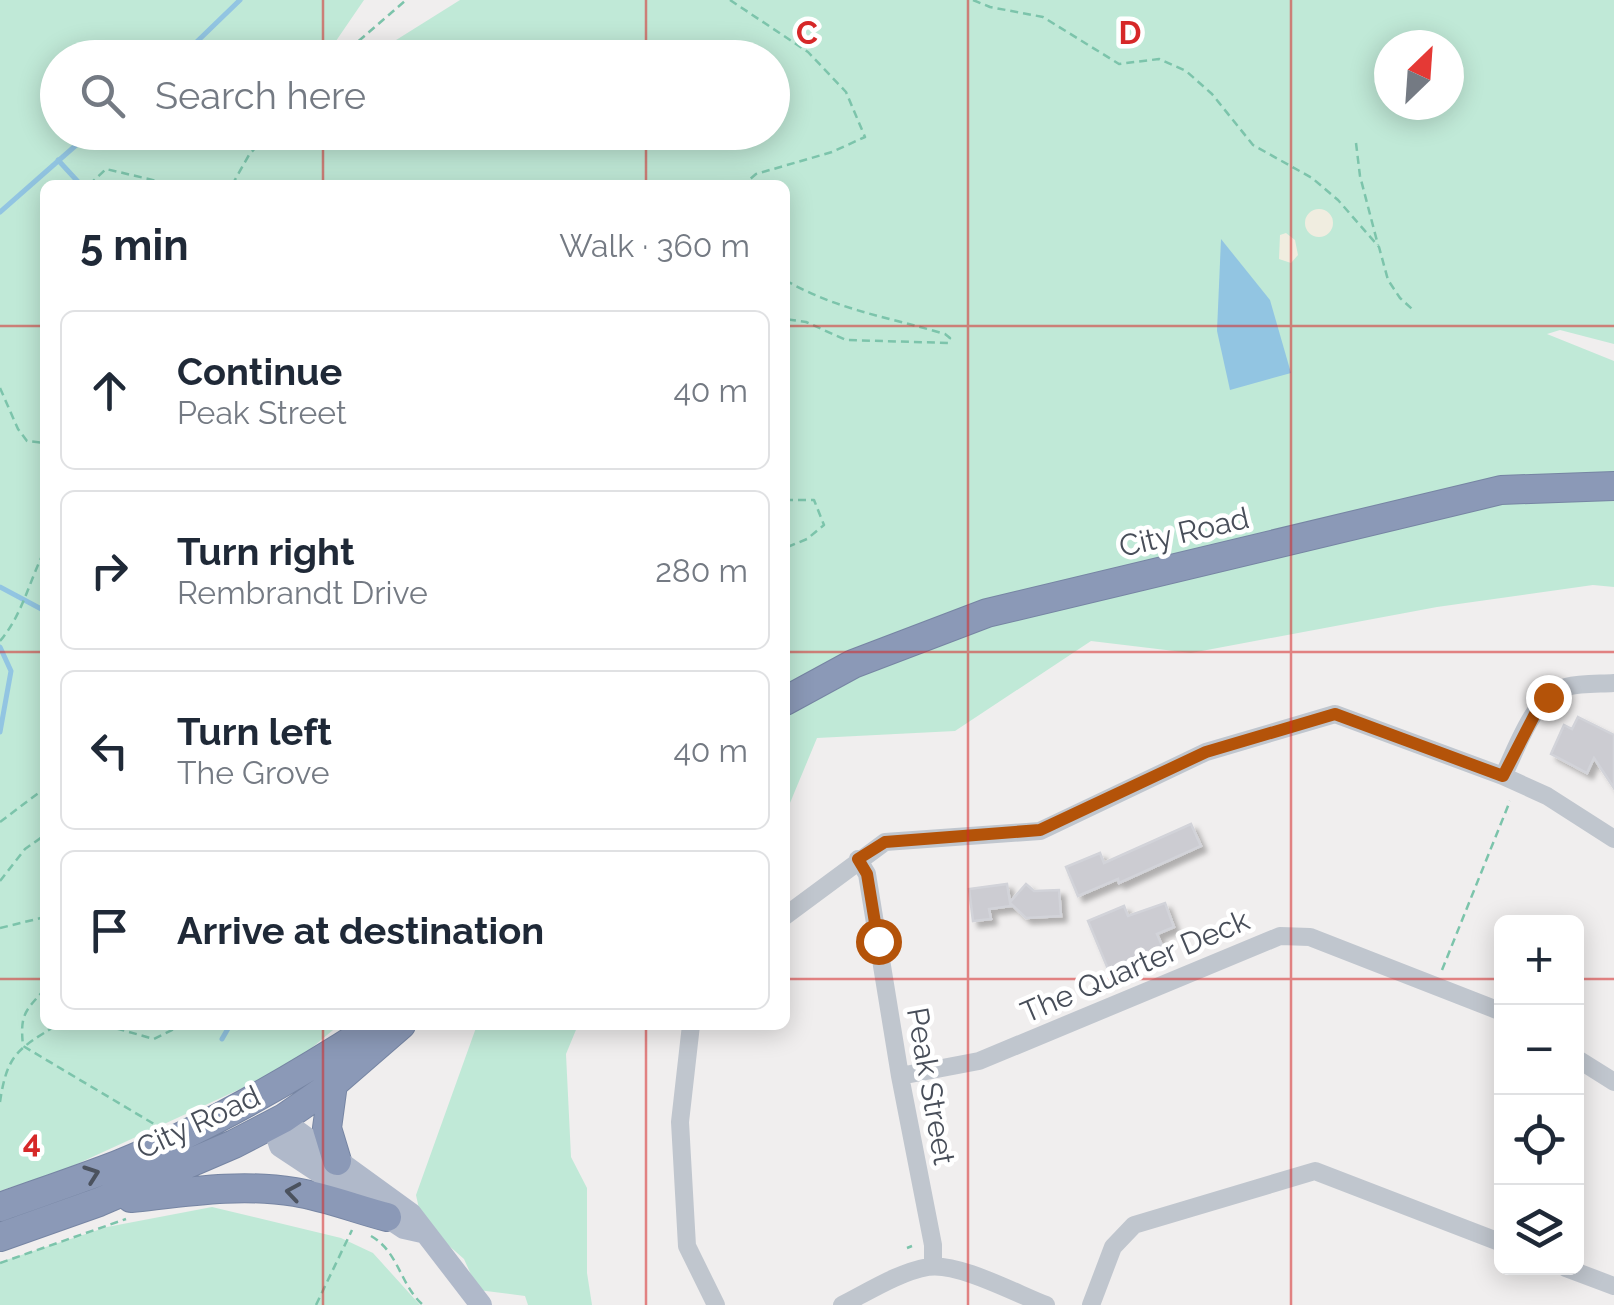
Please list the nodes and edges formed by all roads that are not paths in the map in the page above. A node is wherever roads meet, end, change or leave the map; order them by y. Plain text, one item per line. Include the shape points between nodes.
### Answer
1 (1614, 486) edge
2 (1614, 683) edge
3 (790, 698) edge
4 (1503, 776) junction
5 (1614, 839) edge
6 (858, 859) junction
7 (790, 912) edge
8 (1494, 1009) edge
9 (371, 1030) edge
10 (393, 1030) edge
11 (690, 1030) edge
12 (1584, 1063) edge
13 (327, 1073) junction
14 (900, 1076) junction
15 (1614, 1082) edge
16 (212, 1120) junction
17 (272, 1124) junction
18 (337, 1161) junction
19 (99, 1202) junction
20 (0, 1207) edge
21 (377, 1226) junction
22 (422, 1232) junction
23 (0, 1237) edge
24 (1494, 1239) edge
25 (933, 1266) junction
26 (1584, 1275) edge
27 (1614, 1286) edge
28 (481, 1305) edge
29 (716, 1305) edge
30 (842, 1305) edge
31 (1046, 1305) edge
32 (1091, 1305) edge

1 - 3 highway, City Road via 1501,490 987,613 854,664
2 - 4 street via 1564,687 1548,697
4 - 5 street
4 - 6 street via 1335,714 1206,752 1040,830 885,842
6 - 7 street
6 - 14 street, Peak Street via 867,874
8 - 14 street, The Quarter Deck via 1310,937 1280,936 978,1061
9 - 13 highway, City Road
10 - 13 highway, City Road
11 - 29 street via 680,1122 687,1246
12 - 15 street
13 - 16 highway, City Road
13 - 17 highway, City Road
13 - 18 highway via 328,1128
14 - 25 street, Peak Street
16 - 17 highway
20 -> 16 highway, City Road via 119,1164
17 - 18 main road via 298,1132
17 - 19 highway, City Road
17 - 21 main road via 280,1146
18 - 22 main road via 412,1214
21 -> 19 highway via 298,1192 262,1188
19 - 23 highway, City Road
21 - 22 main road
22 - 28 main road
24 - 32 street via 1315,1171 1134,1225 1113,1247
25 - 30 street
25 - 31 street
26 - 27 street

